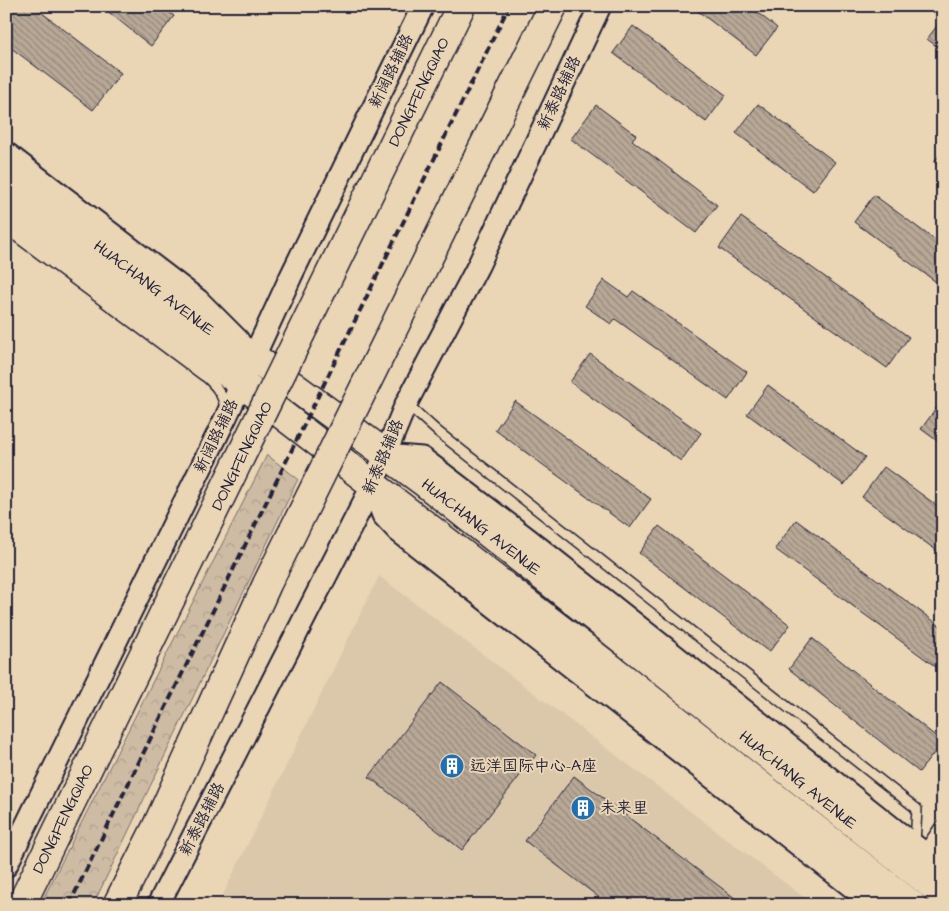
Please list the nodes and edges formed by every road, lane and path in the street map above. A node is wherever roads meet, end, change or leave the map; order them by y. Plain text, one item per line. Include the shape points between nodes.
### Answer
1 (423, 6) edge
2 (461, 6) edge
3 (553, 6) edge
4 (600, 6) edge
5 (6, 153) edge
6 (6, 177) edge
7 (6, 209) edge
8 (6, 229) edge
9 (254, 357) junction
10 (204, 376) junction
11 (241, 383) junction
12 (406, 404) junction
13 (226, 417) junction
14 (386, 455) junction
15 (372, 486) junction
16 (943, 830) edge
17 (918, 858) junction
18 (6, 866) edge
19 (943, 868) edge
20 (943, 894) edge
21 (894, 902) edge
22 (22, 905) edge
23 (117, 905) edge
24 (158, 905) edge

1 - 9 street, 新阔路辅路
2 - 22 main road, DONGFENGQIAO, bridge
3 - 23 main road, bridge via 267,584 156,828
4 - 12 street, 新泰路辅路 via 478,266
5 - 9 street via 198,300
6 - 9 main road, HUACHANG AVENUE via 207,329
7 - 11 main road, HUACHANG AVENUE
8 - 10 lane
9 - 11 street, 新阔路辅路
9 - 14 main road, HUACHANG AVENUE
10 - 11 lane
10 - 13 lane via 218,389
11 - 13 street, 新阔路辅路
11 - 15 main road, HUACHANG AVENUE
12 - 14 street, 新泰路辅路
12 - 17 lane via 917,809
13 - 18 street, 新阔路辅路
14 - 15 street, 新泰路辅路
14 - 17 main road, HUACHANG AVENUE
15 - 21 main road, HUACHANG AVENUE via 625,679
15 - 24 street, 新泰路辅路
16 - 17 street
17 - 19 street
17 - 20 main road, HUACHANG AVENUE
17 - 21 street

